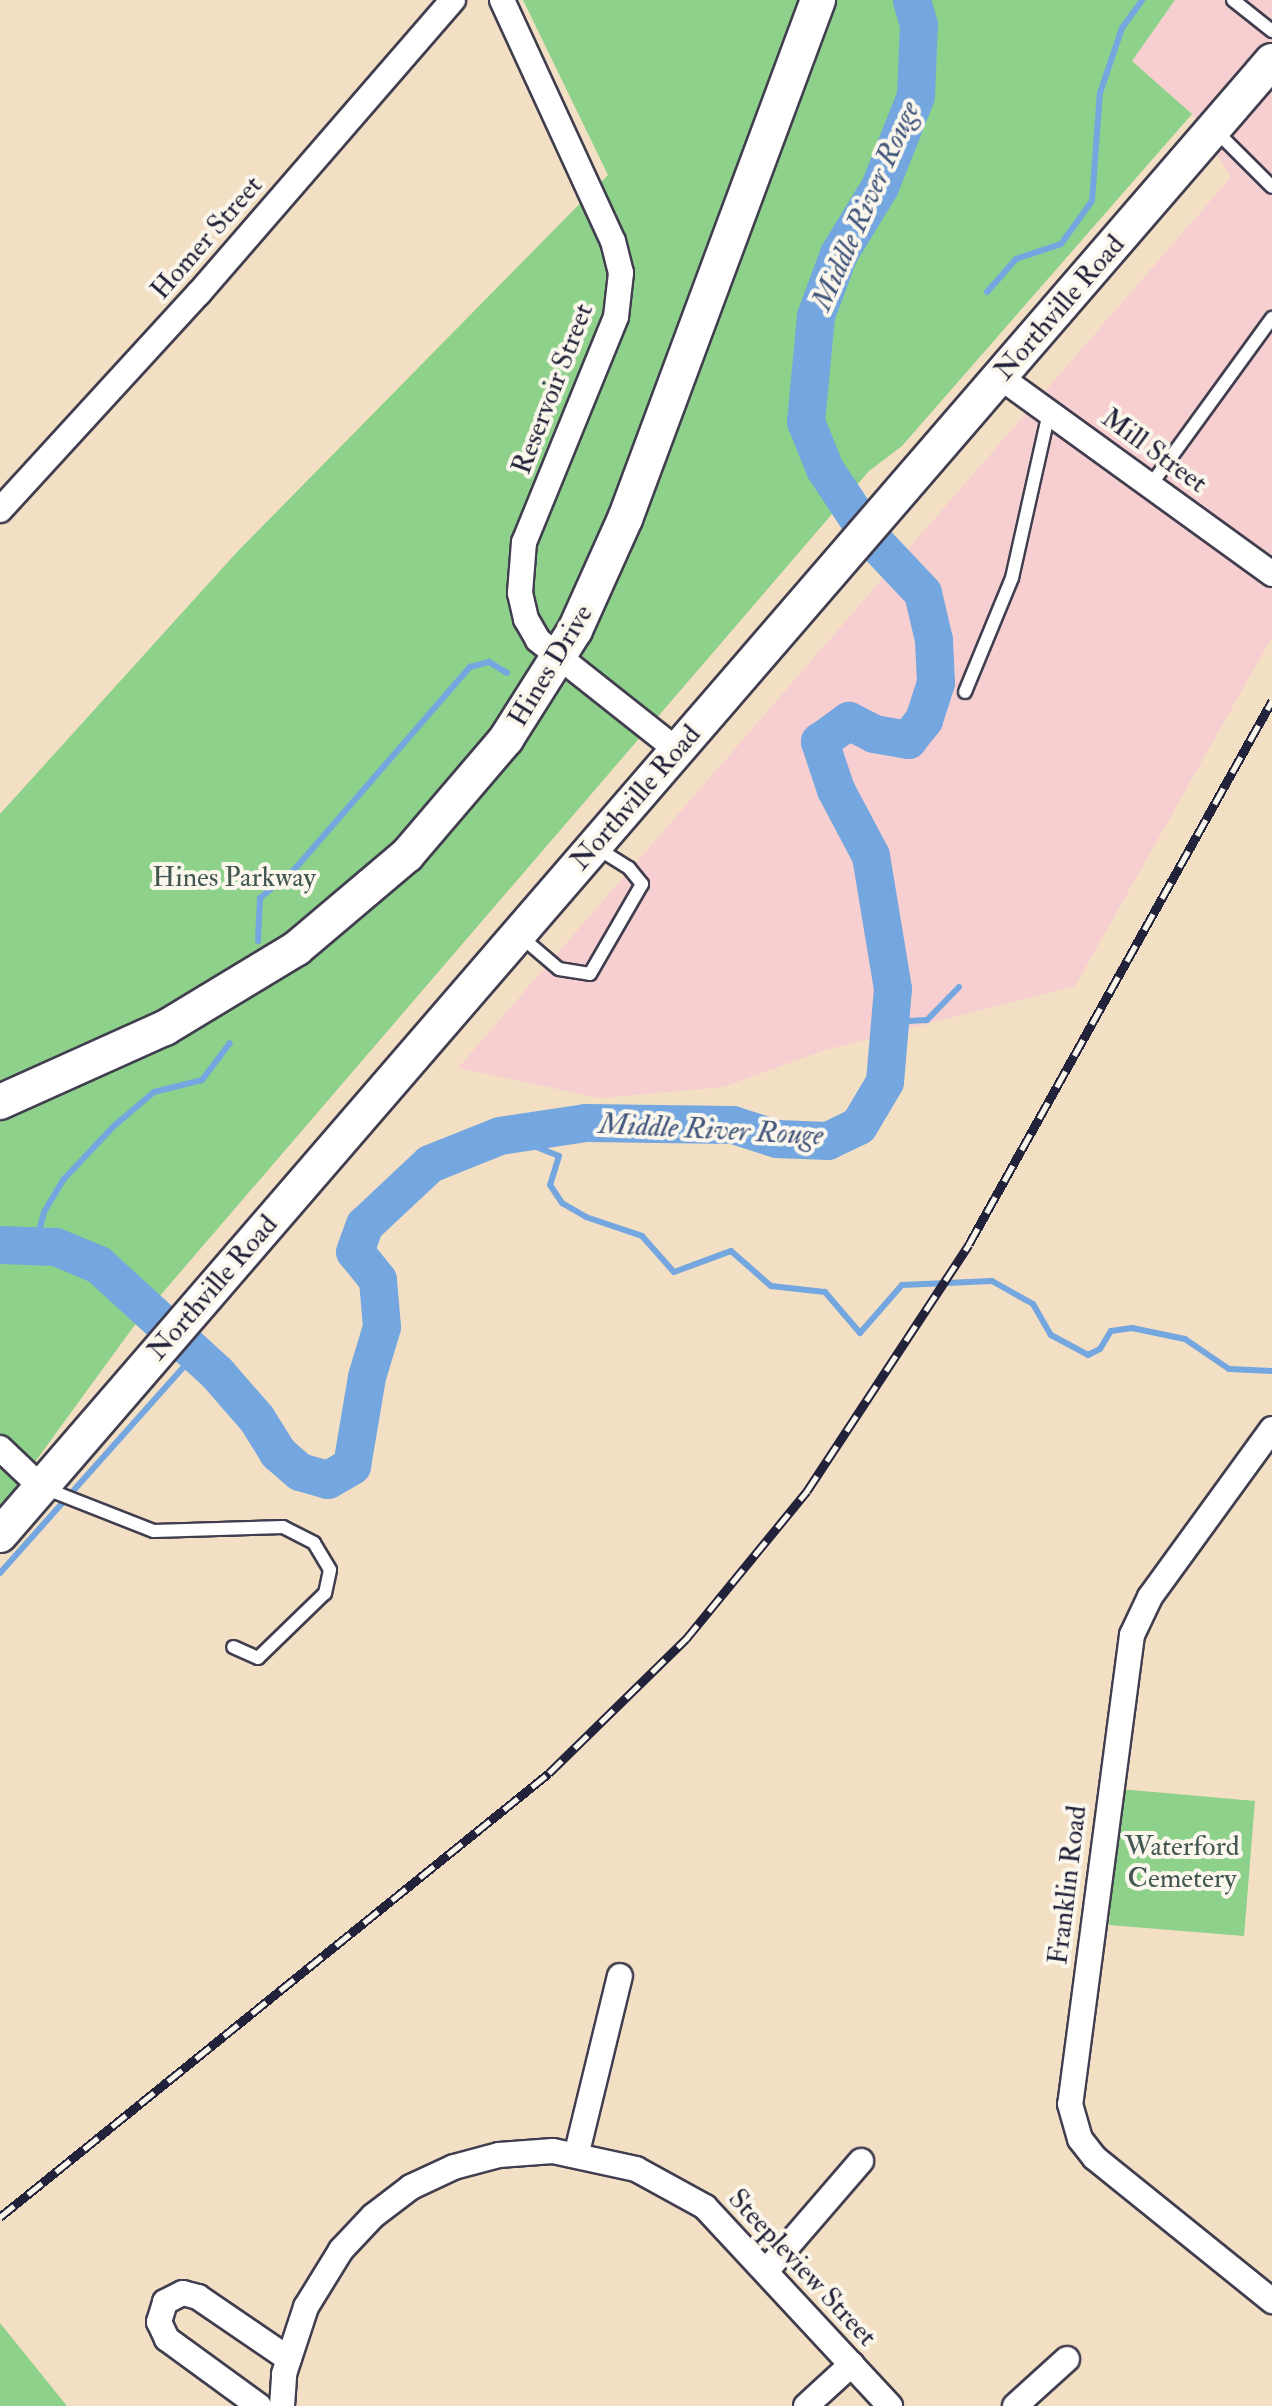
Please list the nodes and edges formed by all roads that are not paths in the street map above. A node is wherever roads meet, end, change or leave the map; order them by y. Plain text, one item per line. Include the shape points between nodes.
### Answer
1 (453, 0) edge
2 (502, 0) edge
3 (818, 0) edge
4 (1233, 0) edge
5 (1272, 31) edge
6 (1272, 61) edge
7 (1213, 129) junction
8 (1272, 187) edge
9 (1272, 318) edge
10 (1000, 377) junction
11 (1049, 413) junction
12 (1150, 486) junction
13 (0, 510) edge
14 (1272, 574) edge
15 (561, 656) junction
16 (965, 692) dead end
17 (677, 750) junction
18 (594, 846) junction
19 (518, 934) junction
20 (0, 1102) edge
21 (1272, 1429) edge
22 (0, 1448) edge
23 (41, 1487) junction
24 (0, 1535) edge
25 (233, 1647) dead end
26 (620, 1976) dead end
27 (577, 2152) junction
28 (861, 2161) dead end
29 (767, 2270) junction
30 (1272, 2301) edge
31 (289, 2359) junction
32 (1067, 2359) dead end
33 (852, 2364) junction
34 (259, 2406) edge
35 (282, 2406) edge
36 (806, 2406) edge
37 (890, 2406) edge
38 (1015, 2406) edge

1 - 13 street, Homer Street via 199,293
2 - 15 street, Reservoir Street via 613,241 621,273 616,317 520,562 526,619 538,640
3 - 15 street, Hines Drive via 625,519
4 - 5 lane
6 - 7 street, Northville Road
7 - 8 lane
7 - 10 street, Northville Road
9 - 12 lane
10 - 11 street, Mill Street
10 - 17 street, Northville Road
11 - 12 street, Mill Street
11 - 16 lane via 1012,578
12 - 14 street, Mill Street
15 - 17 street, Reservoir Street
15 - 20 street, Hines Drive via 458,800 407,855 334,920 233,991 165,1028
17 - 18 street, Northville Road
18 - 19 street, Northville Road
18 - 19 lane via 629,868 642,884 590,974 559,969
19 - 23 street, Northville Road
21 - 30 street, Franklin Road via 1150,1597 1132,1635 1070,2104 1080,2139 1095,2158
22 - 23 street
23 - 24 street, Northville Road
23 - 25 lane via 154,1531 283,1527 314,1543 330,1570 325,1593 258,1658
26 - 27 street
27 - 29 street, Steepleview Street via 636,2169 685,2194 723,2223
27 - 31 street, Steepleview Street via 522,2152 476,2160 432,2176 392,2201 356,2232 327,2269 306,2307
28 - 29 street
29 - 33 street, Steepleview Street
31 - 34 street via 198,2297 183,2293 165,2302 159,2322 167,2339
31 - 35 street, Steepleview Street
32 - 38 street
33 - 36 street
33 - 37 street, Steepleview Street

